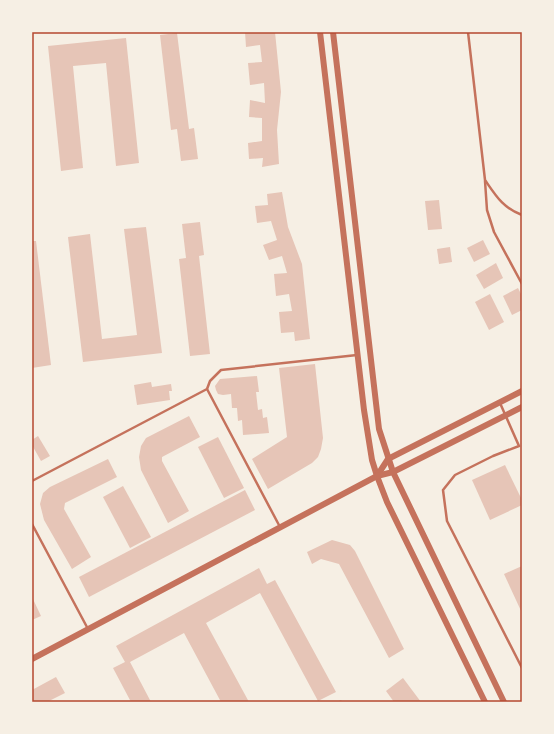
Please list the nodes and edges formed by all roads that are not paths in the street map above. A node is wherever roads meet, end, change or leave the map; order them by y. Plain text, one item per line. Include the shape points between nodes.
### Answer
1 (320, 32) edge
2 (333, 32) edge
3 (468, 32) edge
4 (485, 180) junction
5 (522, 215) edge
6 (522, 284) edge
7 (358, 354) junction
8 (207, 389) junction
9 (522, 391) edge
10 (500, 403) junction
11 (522, 406) edge
12 (506, 415) junction
13 (388, 459) junction
14 (393, 472) junction
15 (377, 476) junction
16 (32, 481) edge
17 (32, 524) edge
18 (280, 528) junction
19 (88, 630) junction
20 (32, 659) edge
21 (522, 668) edge
22 (484, 702) edge
23 (504, 702) edge

1 - 7 street
2 - 13 street via 378,429
3 - 4 lane
4 - 5 lane via 498,199
4 - 6 lane via 487,210 494,232
7 - 8 lane via 221,370 210,381
7 - 15 street via 368,436
8 - 16 lane
8 - 18 lane
9 - 10 street
10 - 12 lane
10 - 13 street
11 - 12 street
12 - 14 street
12 - 21 lane via 519,446 455,475 443,490 447,521
13 - 14 street
13 - 15 street
14 - 15 street
14 - 23 street
15 - 18 street
15 - 22 street via 387,502
17 - 19 lane
18 - 19 street
19 - 20 street

